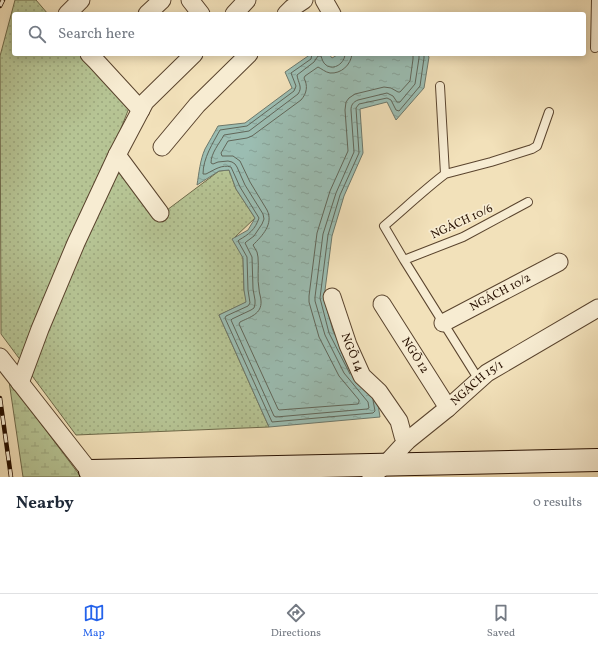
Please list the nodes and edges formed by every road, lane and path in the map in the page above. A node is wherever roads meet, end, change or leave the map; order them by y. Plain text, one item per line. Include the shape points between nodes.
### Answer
1 (81, 0) edge
2 (162, 0) edge
3 (190, 0) edge
4 (248, 0) edge
5 (304, 0) edge
6 (324, 0) edge
7 (596, 0) edge
8 (69, 12) edge
9 (149, 12) edge
10 (199, 12) edge
11 (236, 12) edge
12 (288, 12) edge
13 (331, 12) edge
14 (595, 48) dead end
15 (96, 56) edge
16 (192, 56) edge
17 (243, 56) edge
18 (440, 86) dead end
19 (141, 110) junction
20 (549, 112) dead end
21 (162, 147) dead end
22 (117, 155) junction
23 (445, 174) junction
24 (528, 202) dead end
25 (160, 213) dead end
26 (404, 260) junction
27 (559, 262) dead end
28 (332, 297) dead end
29 (382, 304) dead end
30 (598, 308) edge
31 (443, 323) junction
32 (0, 357) edge
33 (479, 380) junction
34 (20, 383) junction
35 (448, 408) junction
36 (407, 441) junction
37 (598, 460) edge
38 (378, 471) edge
39 (92, 474) edge

1 - 8 street
2 - 9 street
3 - 10 street
4 - 11 street
5 - 12 street
6 - 13 street
7 - 14 lane
15 - 19 street
16 - 19 street via 145,102
17 - 21 street
18 - 23 lane
19 - 22 street
20 - 23 lane via 536,146 532,149
22 - 25 street
22 - 34 street via 73,250
23 - 26 lane via 384,226
24 - 26 lane, NGÁCH 10/6 via 463,237
26 - 31 lane
27 - 31 street, NGÁCH 10/2
28 - 36 street, NGÕ 14 via 348,345 362,376 379,392 399,421
29 - 35 street, NGÕ 12
30 - 33 street, NGÁCH 15/1
31 - 33 lane
32 - 34 street
33 - 35 street, NGÁCH 15/1
34 - 39 street
35 - 36 street, NGÁCH 15/1
36 - 38 street, NGÁCH 15/1
37 - 38 street
38 - 39 street

